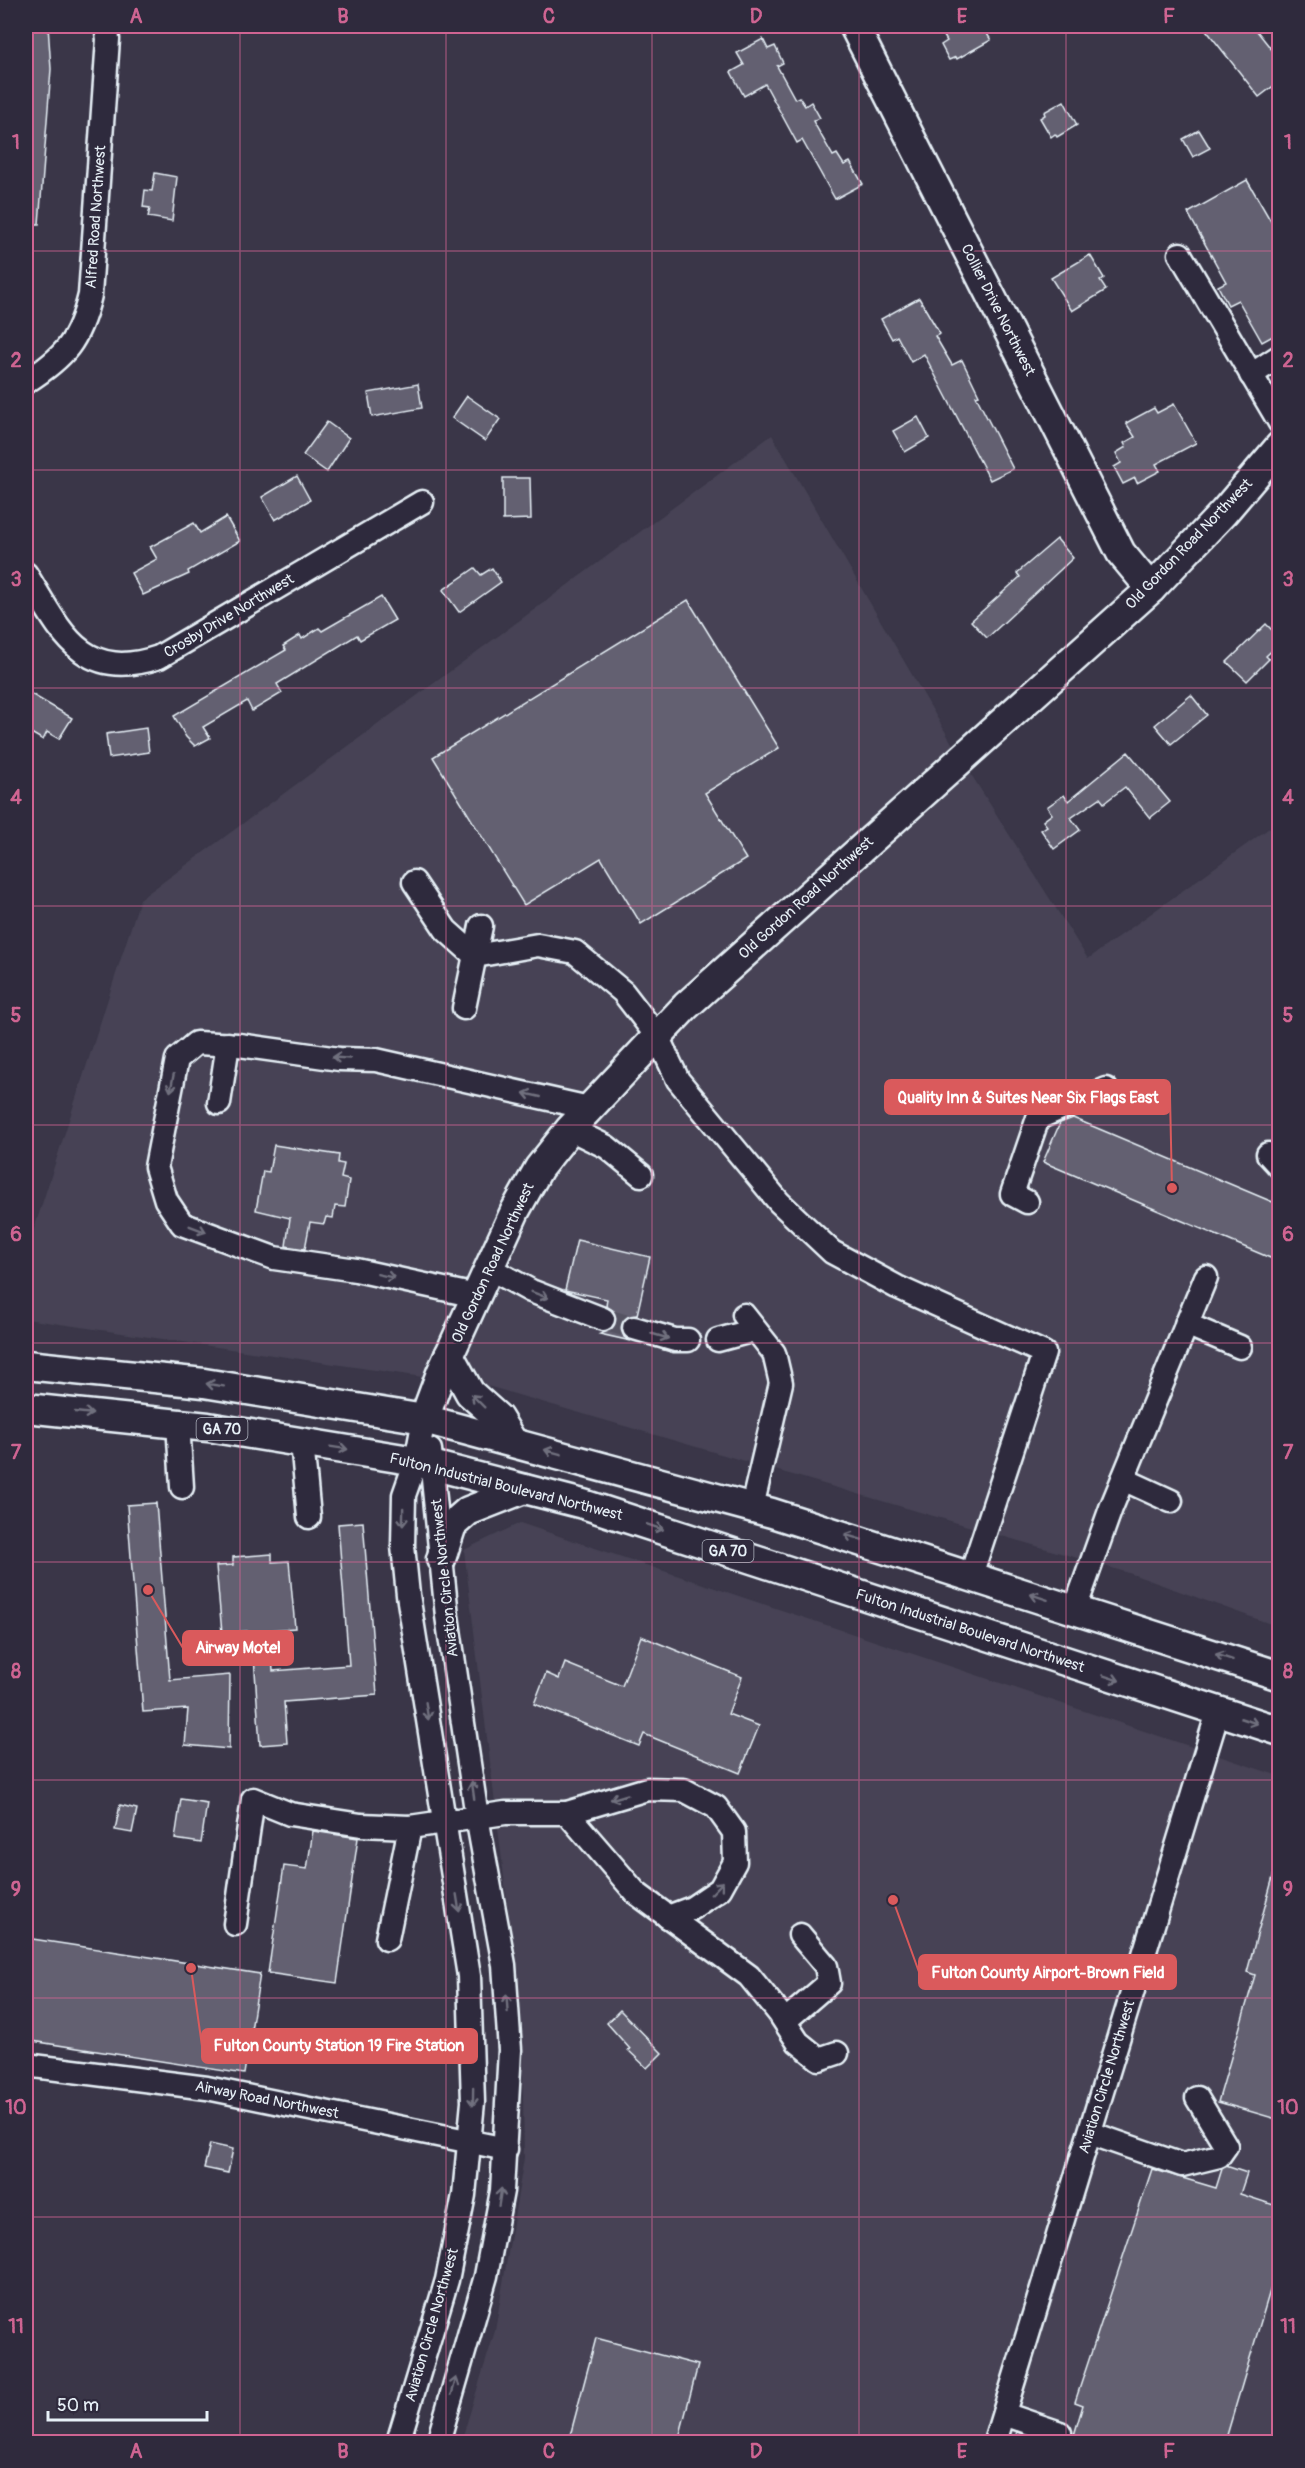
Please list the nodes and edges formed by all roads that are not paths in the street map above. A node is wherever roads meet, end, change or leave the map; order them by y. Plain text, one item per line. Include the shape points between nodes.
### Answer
1 (106, 26) edge
2 (854, 26) edge
3 (1180, 254) dead end
4 (1280, 357) edge
5 (1251, 375) junction
6 (26, 382) edge
7 (1280, 423) edge
8 (1280, 446) edge
9 (422, 501) dead end
10 (26, 573) edge
11 (1151, 589) junction
12 (414, 882) dead end
13 (481, 926) dead end
14 (475, 956) junction
15 (464, 1008) dead end
16 (657, 1036) junction
17 (228, 1044) junction
18 (1106, 1089) dead end
19 (219, 1103) dead end
20 (589, 1108) junction
21 (570, 1129) junction
22 (641, 1175) dead end
23 (1027, 1202) dead end
24 (489, 1268) junction
25 (1206, 1276) dead end
26 (476, 1296) junction
27 (603, 1319) tunnel mouth
28 (1186, 1324) junction
29 (634, 1328) tunnel mouth
30 (688, 1340) dead end
31 (718, 1340) dead end
32 (1240, 1347) dead end
33 (449, 1356) junction
34 (26, 1365) edge
35 (26, 1408) edge
36 (424, 1419) junction
37 (178, 1423) junction
38 (513, 1441) junction
39 (302, 1442) junction
40 (424, 1463) junction
41 (1123, 1479) junction
42 (182, 1487) dead end
43 (524, 1489) junction
44 (1172, 1501) dead end
45 (752, 1507) junction
46 (309, 1517) dead end
47 (441, 1559) junction
48 (971, 1575) junction
49 (1075, 1609) junction
50 (1279, 1672) edge
51 (1218, 1712) junction
52 (1280, 1731) edge
53 (567, 1813) junction
54 (477, 1817) junction
55 (446, 1823) junction
56 (410, 1827) junction
57 (668, 1917) junction
58 (236, 1924) dead end
59 (800, 1935) dead end
60 (387, 1939) dead end
61 (784, 2021) junction
62 (837, 2053) dead end
63 (26, 2065) edge
64 (1197, 2098) dead end
65 (1090, 2133) junction
66 (471, 2143) junction
67 (506, 2149) junction
68 (1004, 2414) junction
69 (1060, 2433) dead end
70 (398, 2442) edge
71 (438, 2442) edge
72 (995, 2442) edge

1 - 6 street, Alfred Road Northwest via 90,295 83,325 71,346 55,363
2 - 11 main road, Collier Drive Northwest via 1121,553
3 - 5 street
4 - 5 street
5 - 7 street
8 - 11 main road, Old Gordon Road Northwest
9 - 10 street, Crosby Drive Northwest via 159,657 136,665 107,664 82,653 62,633
11 - 16 main road, Old Gordon Road Northwest via 694,998
12 - 14 street via 446,930
13 - 14 street
14 - 15 street
14 - 16 street via 538,945 575,952 623,992
16 - 20 main road, Old Gordon Road Northwest
16 - 48 street via 678,1080 779,1202 832,1252 897,1287 1044,1353
17 - 19 street
20 -> 17 street via 376,1060
17 -> 26 street via 196,1043 177,1059 156,1167 166,1200 182,1224 274,1258 356,1270
18 - 23 street via 1038,1118 1012,1194
20 - 21 main road, Old Gordon Road Northwest
21 - 22 street via 607,1147
21 - 24 main road, Old Gordon Road Northwest via 539,1168
24 - 26 main road, Old Gordon Road Northwest
24 -> 27 street via 531,1292
25 - 28 street
26 - 33 main road, Old Gordon Road Northwest
28 - 32 street
28 - 41 street
29 -> 30 street
31 - 45 street via 749,1322 774,1353 781,1383
33 - 36 main road, Old Gordon Road Northwest
38 -> 33 main road via 498,1418 470,1393
36 -> 34 main road via 204,1383
35 -> 37 main road, Fulton Industrial Boulevard Northwest / GA 70
36 - 38 main road
36 - 40 street, Aviation Circle Northwest
37 - 39 main road, Fulton Industrial Boulevard Northwest / GA 70
37 - 42 street
45 -> 38 main road
39 -> 40 main road, Fulton Industrial Boulevard Northwest / GA 70
39 - 46 street
40 - 43 main road, Fulton Industrial Boulevard Northwest / GA 70
40 - 47 street, Aviation Circle Northwest
40 -> 55 street, Aviation Circle Northwest via 404,1495 403,1545
41 - 44 street
41 - 49 street
43 - 47 main road via 468,1511 452,1525
43 -> 51 main road, Fulton Industrial Boulevard Northwest / GA 70 via 594,1507
48 -> 45 main road
54 -> 47 street, Aviation Circle Northwest
49 -> 48 main road
50 -> 49 main road
51 -> 52 main road, Fulton Industrial Boulevard Northwest / GA 70
51 - 65 street, Aviation Circle Northwest
53 - 54 street
53 - 57 street via 636,1893
57 -> 53 street via 692,1908 720,1889 735,1862 734,1832 716,1807 684,1790 647,1789
54 - 55 street
67 -> 54 street, Aviation Circle Northwest via 510,2050 504,1965
55 - 56 street
55 -> 66 street, Aviation Circle Northwest via 469,1976
56 - 58 street via 361,1825 290,1814 253,1799
56 - 60 street
57 - 61 street via 749,1976
59 - 61 street via 826,1966 829,1983
61 - 62 street via 798,2042 819,2059
63 - 66 street, Airway Road Northwest via 207,2088
64 - 65 street via 1226,2146 1219,2156 1182,2165
65 - 68 street, Aviation Circle Northwest
66 - 67 street, Airway Road Northwest
66 - 70 street, Aviation Circle Northwest via 447,2280
71 -> 67 street, Aviation Circle Northwest via 486,2276
68 - 69 street
68 - 72 street, Aviation Circle Northwest

